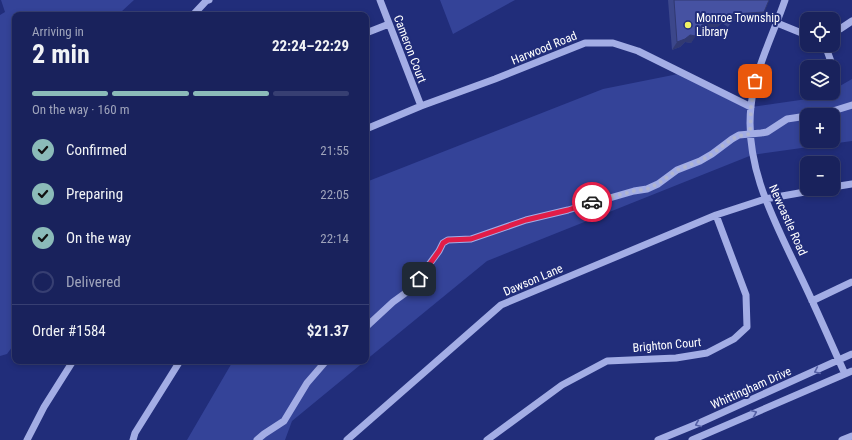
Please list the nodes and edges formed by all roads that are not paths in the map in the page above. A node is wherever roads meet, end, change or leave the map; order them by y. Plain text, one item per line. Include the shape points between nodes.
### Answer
1 (209, 0) edge
2 (380, 0) edge
3 (785, 0) edge
4 (196, 12) edge
5 (852, 21) edge
6 (777, 23) junction
7 (389, 24) junction
8 (840, 29) edge
9 (369, 32) edge
10 (800, 32) edge
11 (852, 105) edge
12 (421, 106) junction
13 (751, 107) junction
14 (840, 109) edge
15 (800, 117) edge
16 (369, 129) edge
17 (750, 134) junction
18 (852, 184) edge
19 (840, 186) edge
20 (800, 193) edge
21 (765, 199) junction
22 (716, 215) junction
23 (852, 282) edge
24 (812, 301) junction
25 (369, 324) edge
26 (852, 354) edge
27 (839, 360) junction
28 (71, 364) edge
29 (178, 364) edge
30 (323, 364) edge
31 (849, 372) edge
32 (852, 436) edge
33 (27, 440) edge
34 (133, 440) edge
35 (257, 440) edge
36 (347, 440) edge
37 (487, 440) edge
38 (658, 440) edge
39 (692, 440) edge
40 (842, 440) edge

1 - 4 street
2 - 7 street, Cameron Court
3 - 6 street, Newcastle Road
5 - 8 street
6 - 10 street
6 - 13 street, Newcastle Road via 755,81
7 - 9 street
7 - 12 street, Cameron Court
11 - 14 street
12 - 13 street, Harwood Road via 585,43 613,43 638,51
12 - 16 street, Harwood Road
13 - 17 street, Newcastle Road
15 - 17 street via 787,119 767,132
17 - 21 street, Newcastle Road via 752,155
17 - 25 street via 732,139 712,154 677,170 647,189 526,220 471,239 448,240 443,243 411,289
18 - 19 street
20 - 21 street, Dawson Lane
21 - 22 street, Dawson Lane
21 - 24 street, Newcastle Road
22 - 36 street, Dawson Lane via 501,305
22 - 37 street, Brighton Court via 746,295 747,327 734,339 707,353 676,358 607,361 562,385
23 - 24 street
24 - 27 street, Newcastle Road
26 - 27 street, Whittingham Drive
27 - 31 street, Newcastle Road
27 -> 38 street, Whittingham Drive
28 - 33 street
29 - 34 street
30 - 35 street via 307,383 284,421
39 -> 31 street, Whittingham Drive
32 - 40 street

